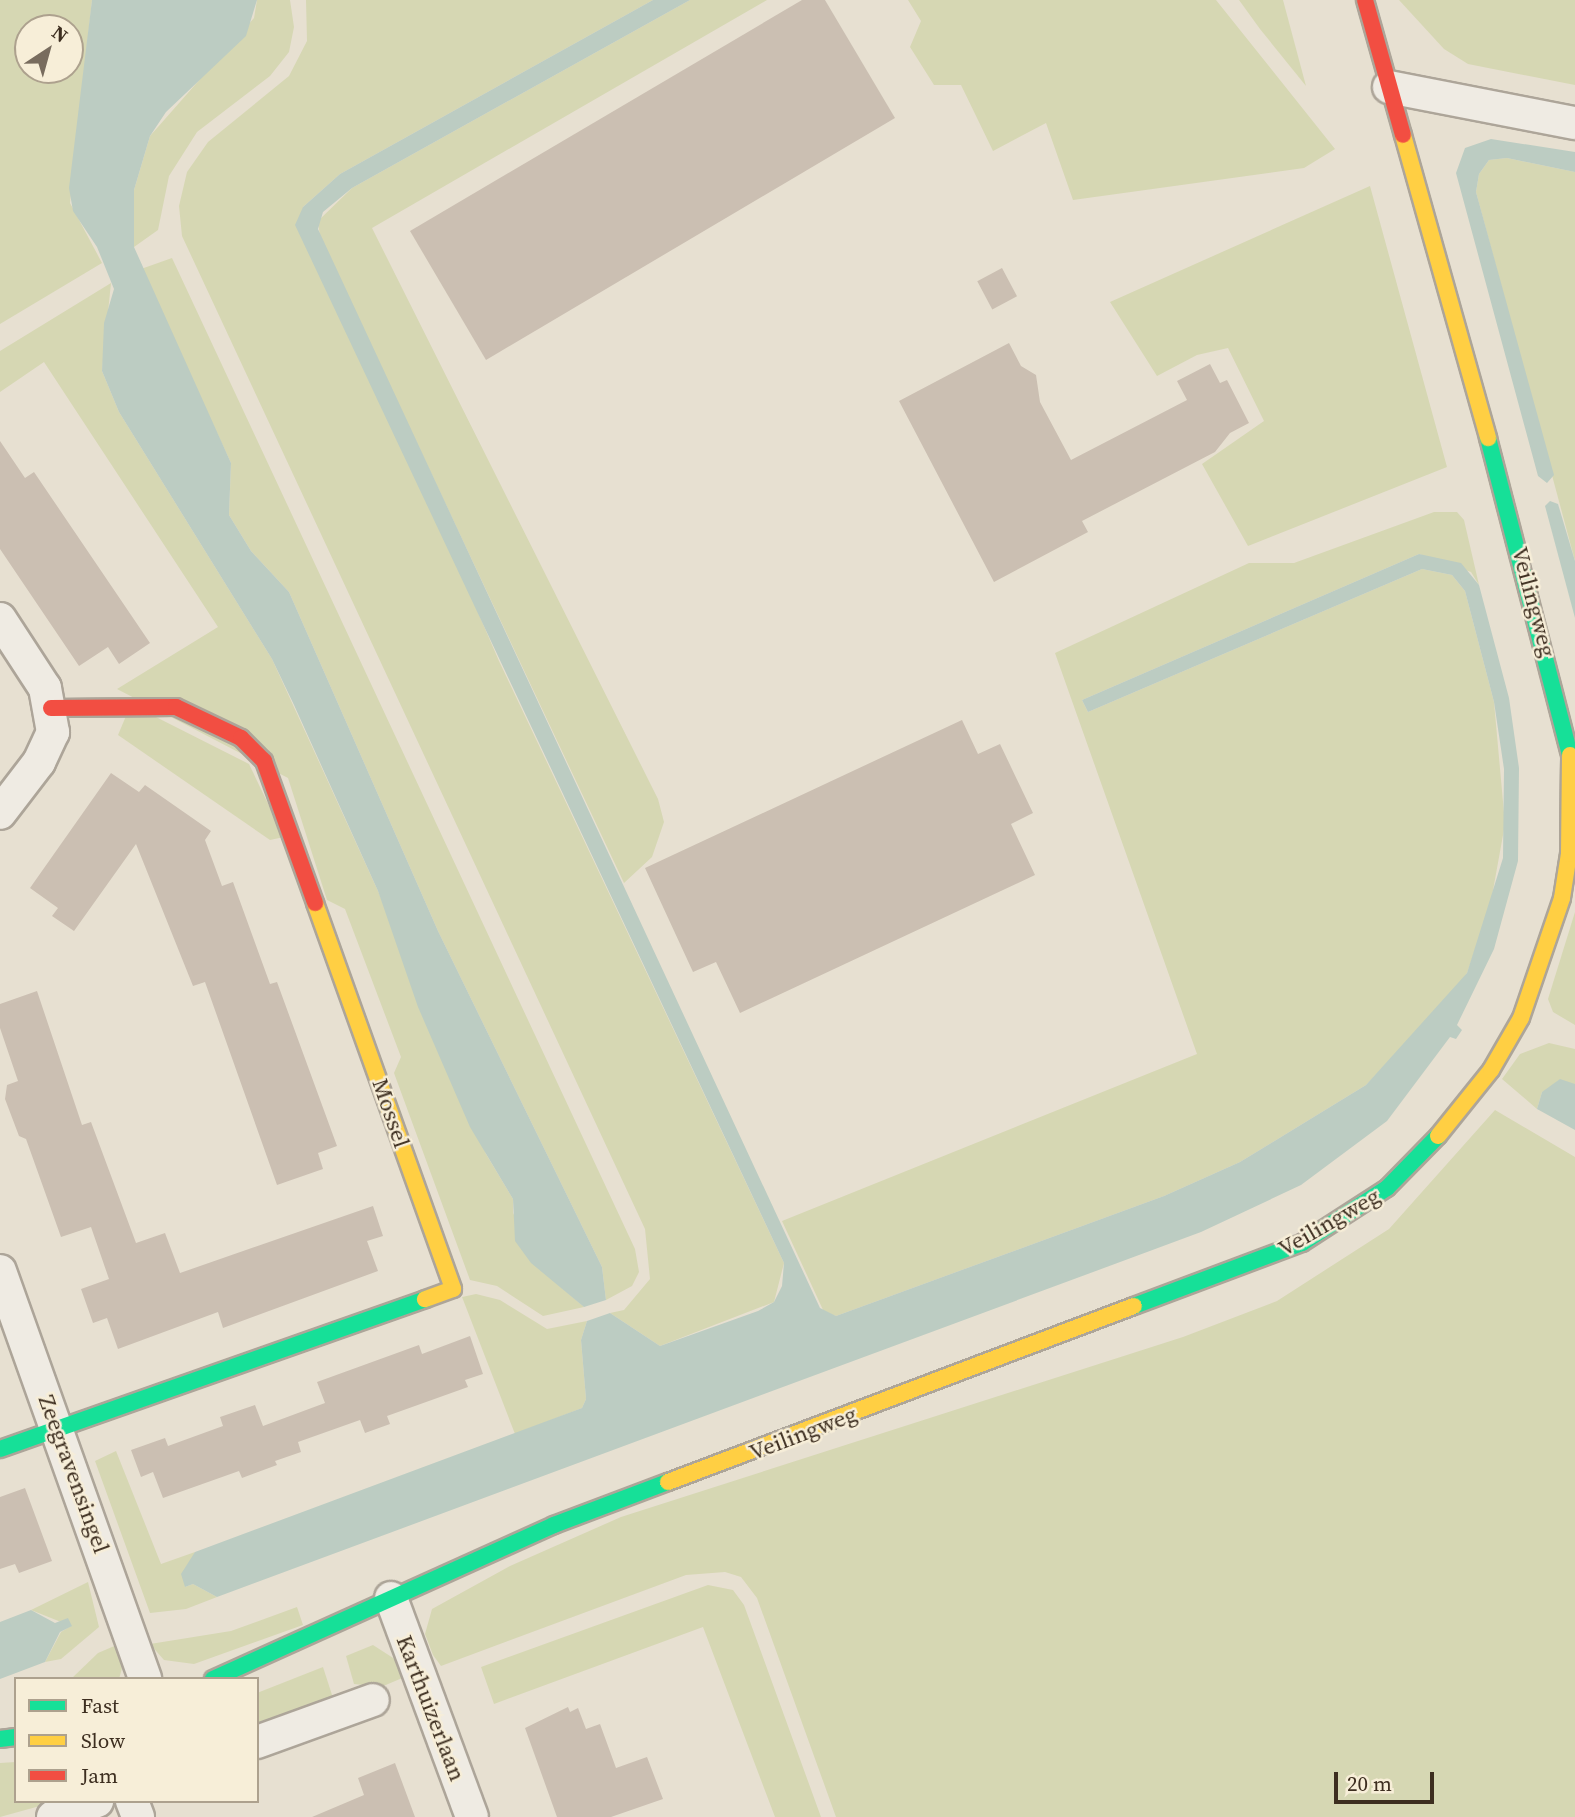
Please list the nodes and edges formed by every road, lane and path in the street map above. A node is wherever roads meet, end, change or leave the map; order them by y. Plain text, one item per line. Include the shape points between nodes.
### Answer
1 (1366, 0) edge
2 (1389, 87) junction
3 (1575, 123) edge
4 (0, 619) edge
5 (51, 708) junction
6 (0, 813) edge
7 (0, 1271) edge
8 (59, 1428) junction
9 (0, 1449) edge
10 (391, 1598) junction
11 (144, 1677) edge
12 (217, 1677) edge
13 (373, 1700) dead end
14 (259, 1741) edge
15 (92, 1803) edge
16 (53, 1817) edge
17 (472, 1817) edge

1 - 2 street, Veilingweg
2 - 3 street
2 - 10 street, Veilingweg via 1539,619 1570,749 1569,854 1562,898 1521,1018 1491,1070 1446,1128 1387,1188 1302,1243 554,1525
4 - 5 street via 40,681
5 - 6 street via 48,748
5 - 8 street, Mossel via 176,707 241,738 264,761 453,1289
7 - 8 street, Zeegravensingel
8 - 9 street
8 - 11 street, Zeegravensingel
10 - 12 street, Veilingweg
10 - 17 street, Karthuizerlaan
13 - 14 street
15 - 16 street

